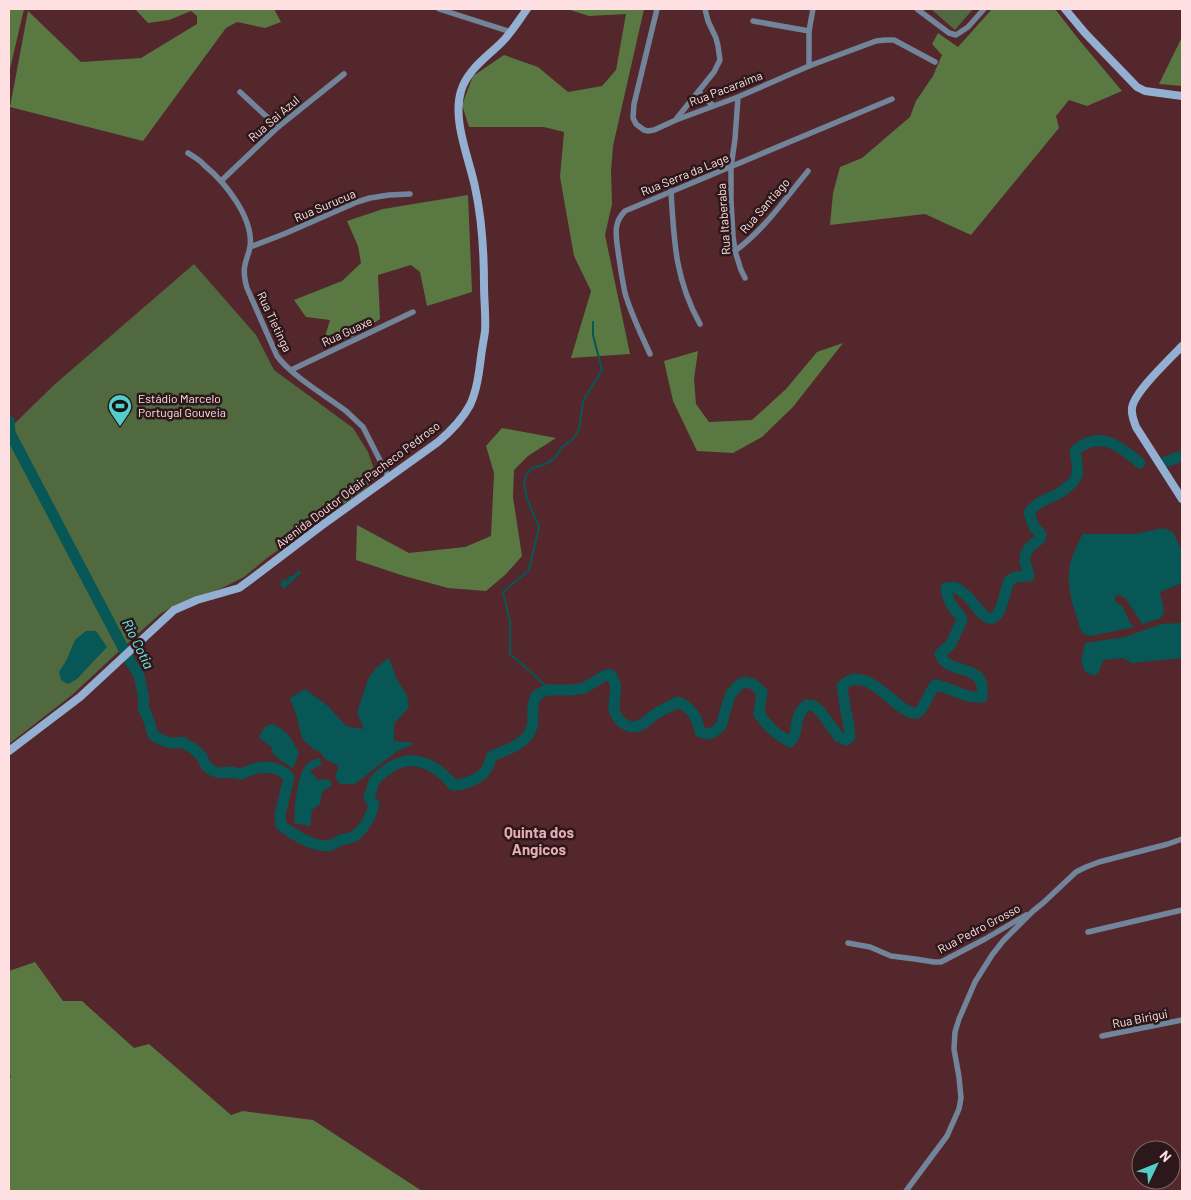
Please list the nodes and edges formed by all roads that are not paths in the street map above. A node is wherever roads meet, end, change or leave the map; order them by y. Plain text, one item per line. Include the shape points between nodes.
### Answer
1 (439, 9) edge
2 (527, 9) edge
3 (657, 9) edge
4 (705, 9) edge
5 (814, 9) edge
6 (917, 9) edge
7 (984, 9) edge
8 (1065, 9) edge
9 (753, 21) dead end
10 (809, 31) junction
11 (511, 32) junction
12 (935, 62) dead end
13 (809, 66) junction
14 (344, 74) dead end
15 (699, 91) junction
16 (240, 92) dead end
17 (1182, 96) edge
18 (738, 97) junction
19 (892, 99) dead end
20 (713, 106) junction
21 (676, 120) junction
22 (278, 127) junction
23 (188, 153) dead end
24 (731, 167) junction
25 (808, 171) dead end
26 (221, 181) junction
27 (671, 191) junction
28 (410, 194) dead end
29 (250, 247) junction
30 (735, 251) junction
31 (745, 278) dead end
32 (413, 312) dead end
33 (700, 324) dead end
34 (1182, 346) edge
35 (650, 354) dead end
36 (291, 370) junction
37 (389, 478) junction
38 (1182, 499) edge
39 (9, 752) edge
40 (1182, 839) edge
41 (1182, 910) edge
42 (1033, 911) junction
43 (1088, 932) dead end
44 (848, 943) dead end
45 (1182, 1020) edge
46 (1102, 1036) dead end
47 (906, 1191) edge

1 - 11 street
2 - 11 main road, Avenida Doutor Odair Pacheco Pedroso
3 - 21 street, Rua Pacaraima via 633,118 640,128 648,131
4 - 15 street via 720,60
5 - 10 street
6 - 7 street via 956,35
8 - 17 main road via 1137,87
9 - 10 street
10 - 13 street
11 - 37 main road, Avenida Doutor Odair Pacheco Pedroso via 469,74 459,103 463,140 480,209 484,252 485,330 475,390 454,427
12 - 13 street, Rua Pacaraima via 894,40 885,40
13 - 18 street, Rua Pacaraima
14 - 22 street, Rua Sai Azul
15 - 20 street
15 - 21 street
16 - 22 street
18 - 20 street, Rua Pacaraima
18 - 24 street, Rua Itaberaba
19 - 24 street, Rua Serra da Lage
20 - 21 street, Rua Pacaraima
22 - 26 street, Rua Sai Azul
23 - 26 street, Rua Tietinga
24 - 27 street, Rua Serra da Lage
24 - 30 street, Rua Itaberaba
25 - 30 street, Rua Santiago via 757,233
26 - 29 street, Rua Tietinga via 246,218
27 - 33 street via 678,267 687,298
27 - 35 street, Rua Serra da Lage via 625,211 616,228 626,294
28 - 29 street, Rua Surucua via 357,202
29 - 36 street, Rua Tietinga via 245,266 247,288 277,356
30 - 31 street, Rua Itaberaba
32 - 36 street, Rua Guaxe
34 - 38 main road via 1134,400 1132,407 1132,416 1141,436
36 - 37 street, Rua Tietinga via 354,418 367,434
37 - 39 main road, Avenida Doutor Odair Pacheco Pedroso via 239,588 174,610 80,697
40 - 42 street via 1086,867 1076,872
41 - 43 street
42 - 44 street, Rua Pedro Grosso via 941,962 891,956 870,947
42 - 47 street via 992,955 975,982 955,1032 954,1049 961,1098 959,1109 947,1136
45 - 46 street, Rua Birigui

